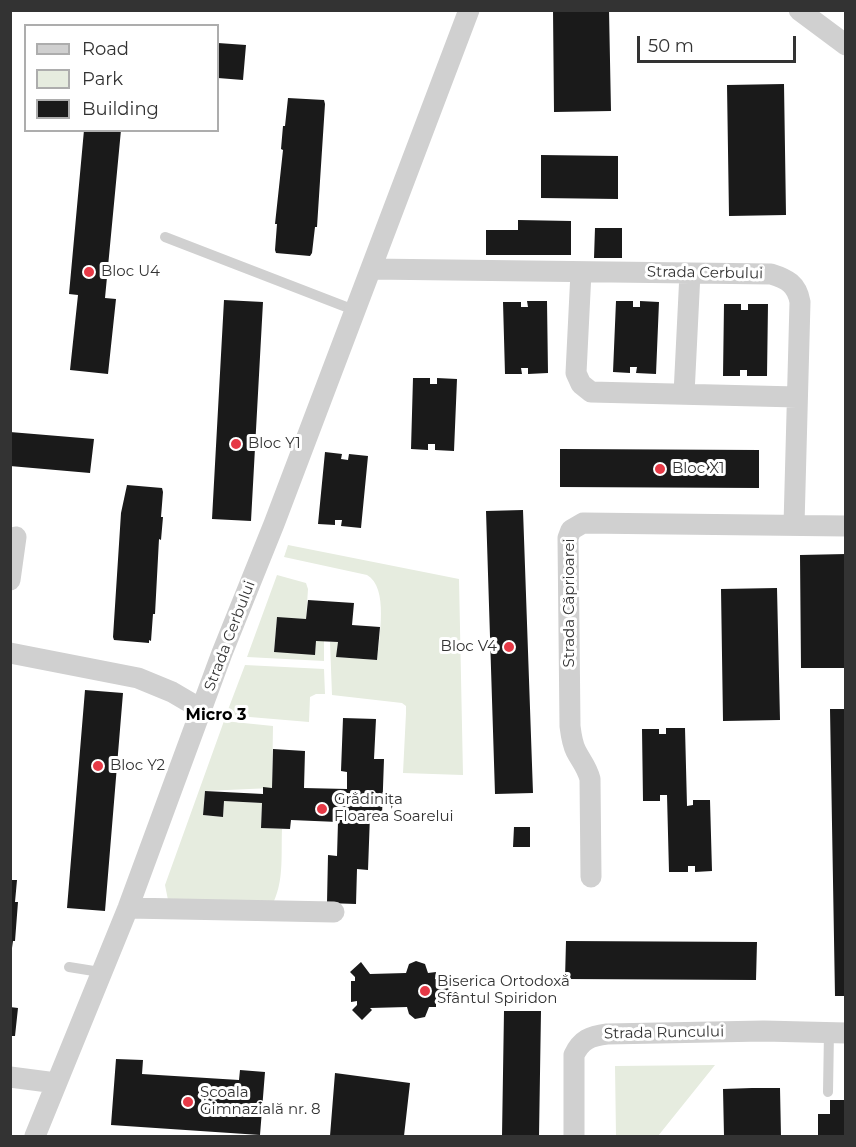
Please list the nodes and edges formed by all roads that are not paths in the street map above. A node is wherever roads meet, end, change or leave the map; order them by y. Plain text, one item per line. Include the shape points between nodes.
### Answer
1 (469, 10) edge
2 (799, 10) edge
3 (846, 45) edge
4 (165, 237) dead end
5 (371, 268) junction
6 (581, 272) junction
7 (690, 273) junction
8 (354, 310) junction
9 (684, 394) junction
10 (797, 397) junction
11 (794, 525) junction
12 (846, 525) edge
13 (16, 537) dead end
14 (10, 580) edge
15 (10, 653) edge
16 (201, 709) junction
17 (591, 877) dead end
18 (128, 908) junction
19 (334, 912) dead end
20 (69, 967) dead end
21 (100, 972) junction
22 (837, 1033) edge
23 (10, 1077) edge
24 (56, 1083) junction
25 (828, 1092) dead end
26 (35, 1137) edge
27 (574, 1137) edge

1 - 5 street, Strada Cerbului
2 - 3 street
4 - 8 lane
5 - 6 street, Strada Cerbului
5 - 8 street, Strada Cerbului
6 - 7 street, Strada Cerbului
6 - 9 street via 576,373 581,384 591,392
7 - 9 street
7 - 10 street, Strada Cerbului via 771,274 795,286 800,302
8 - 16 street, Strada Cerbului
9 - 10 street
10 - 11 street, Strada Cerbului
11 - 12 street, Strada Căprioarei
11 - 17 street, Strada Căprioarei via 583,523 571,530 570,726 576,751 590,779
13 - 14 street
15 - 16 street via 138,678
16 - 18 street, Strada Cerbului
18 - 19 street
18 - 21 street, Strada Cerbului
20 - 21 lane
21 - 24 street, Strada Cerbului
22 - 25 lane
22 - 27 street, Strada Runcului via 607,1034 587,1038 574,1055
23 - 24 street
24 - 26 street, Strada Cerbului

